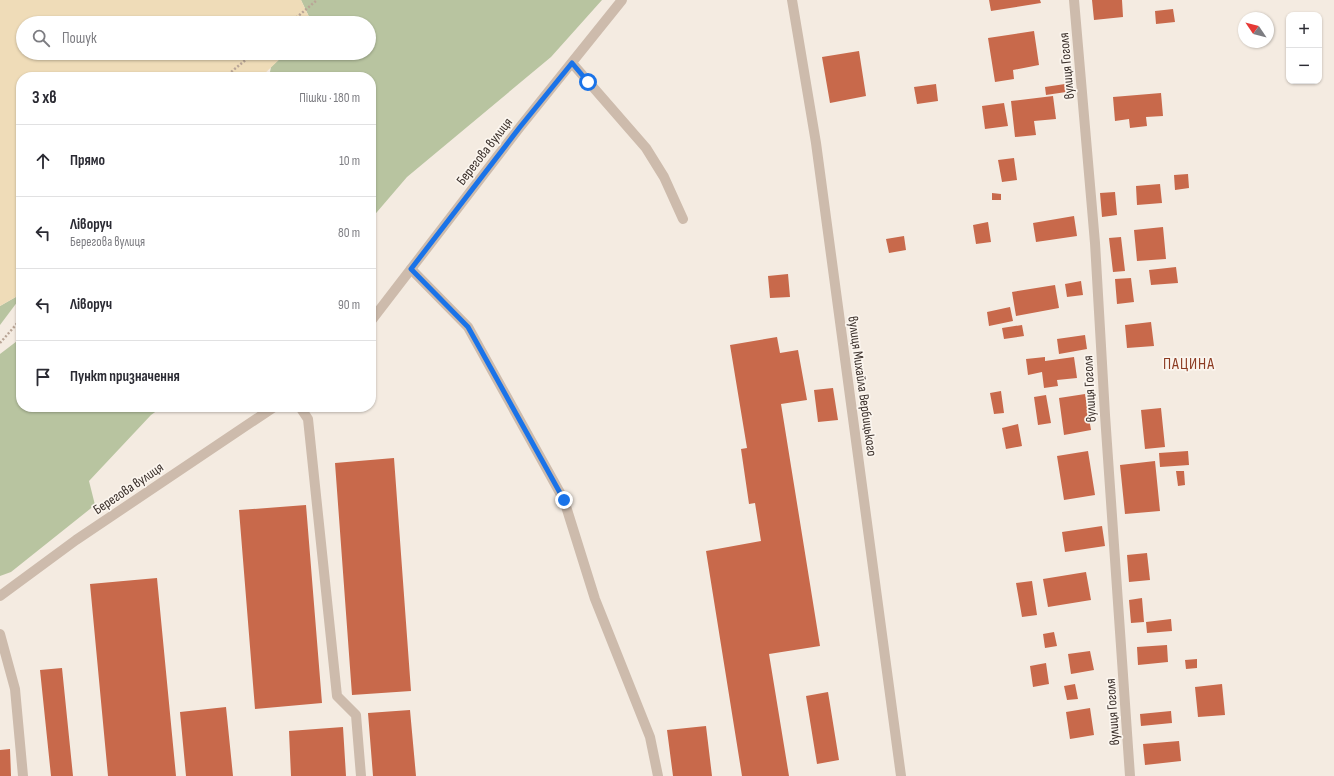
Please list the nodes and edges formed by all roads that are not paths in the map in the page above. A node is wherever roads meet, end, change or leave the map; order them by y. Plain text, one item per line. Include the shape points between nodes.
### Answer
1 (622, 0) edge
2 (792, 0) edge
3 (1074, 0) edge
4 (572, 63) junction
5 (683, 219) dead end
6 (411, 269) junction
7 (376, 314) edge
8 (267, 412) edge
9 (303, 412) edge
10 (0, 596) edge
11 (0, 634) edge
12 (23, 776) edge
13 (361, 776) edge
14 (658, 776) edge
15 (901, 776) edge
16 (1130, 776) edge

1 - 4 street, Берегова вулиця
2 - 15 street, вулиця Михайла Вербицького via 816,143
3 - 16 street, вулиця Гоголя via 1095,243
4 - 5 street via 646,148 664,177
4 - 6 street, Берегова вулиця
6 - 7 street, Берегова вулиця
6 - 14 street via 468,327 564,500 595,599 650,737
8 - 10 street, Берегова вулиця via 76,540
9 - 13 street via 308,419 337,696 356,715
11 - 12 street via 15,689

